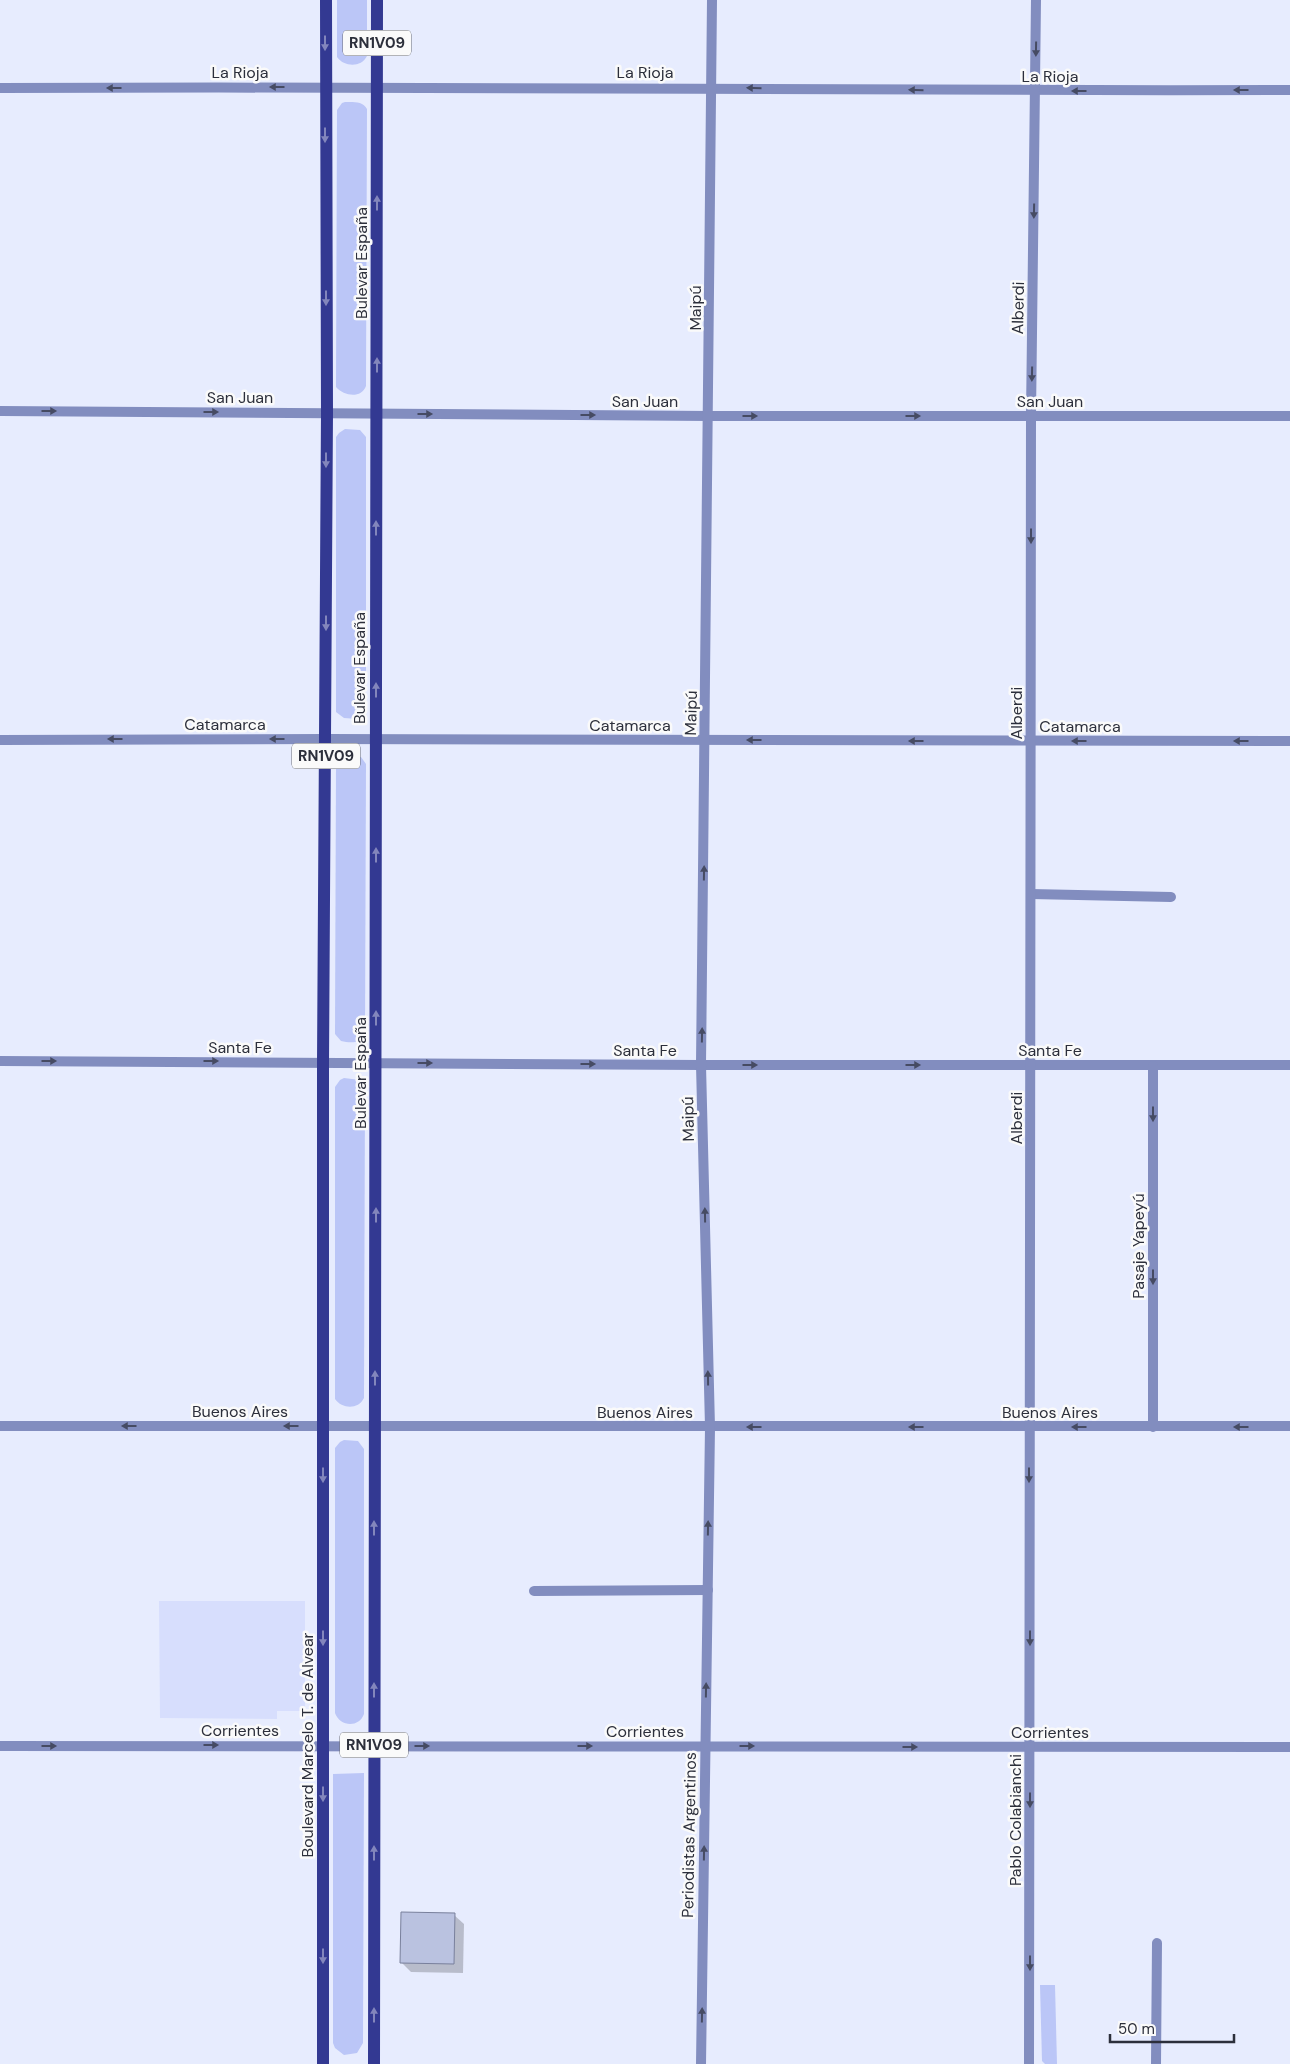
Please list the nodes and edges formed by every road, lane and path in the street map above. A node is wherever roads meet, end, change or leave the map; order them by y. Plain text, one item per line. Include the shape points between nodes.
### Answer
1 (326, 0) edge
2 (377, 0) edge
3 (712, 0) edge
4 (1036, 0) edge
5 (325, 86) junction
6 (377, 87) junction
7 (0, 88) edge
8 (711, 88) junction
9 (1290, 90) edge
10 (1035, 91) junction
11 (0, 411) edge
12 (327, 412) junction
13 (376, 414) junction
14 (709, 416) junction
15 (1031, 416) junction
16 (1290, 416) edge
17 (326, 738) junction
18 (376, 739) junction
19 (0, 740) edge
20 (706, 740) junction
21 (1031, 741) junction
22 (1290, 741) edge
23 (1031, 894) junction
24 (1171, 897) dead end
25 (0, 1061) edge
26 (323, 1062) junction
27 (376, 1063) junction
28 (702, 1065) junction
29 (1031, 1065) junction
30 (1290, 1065) edge
31 (1153, 1066) junction
32 (0, 1426) edge
33 (323, 1426) junction
34 (1029, 1426) junction
35 (1290, 1426) edge
36 (375, 1427) junction
37 (710, 1427) junction
38 (1153, 1427) junction
39 (708, 1590) junction
40 (534, 1591) dead end
41 (323, 1745) junction
42 (0, 1746) edge
43 (374, 1746) junction
44 (706, 1746) junction
45 (1030, 1747) junction
46 (1290, 1747) edge
47 (1157, 1943) dead end
48 (323, 2064) edge
49 (374, 2064) edge
50 (701, 2064) edge
51 (1030, 2064) edge
52 (1156, 2064) edge

1 -> 5 main road, Bulevar España / RN1V09
2 - 6 main road, Bulevar España / RN1V09
3 - 8 street, Maipú
4 -> 10 street, Alberdi
5 - 6 street, La Rioja
5 -> 7 street, La Rioja
5 -> 12 main road, Bulevar España / RN1V09
6 - 8 street, La Rioja
13 -> 6 main road, Bulevar España / RN1V09
10 -> 8 street, La Rioja
8 - 14 street, Maipú
9 -> 10 street, La Rioja
10 -> 15 street, Alberdi
11 -> 12 street, San Juan
12 - 13 street, San Juan
12 -> 17 main road, Bulevar España / RN1V09
13 -> 14 street, San Juan
18 -> 13 main road, Bulevar España / RN1V09
14 -> 15 street, San Juan
14 - 20 street, Maipú
15 - 16 street, San Juan
15 -> 21 street, Alberdi
17 - 18 street, Catamarca
17 -> 19 street, Catamarca
17 - 26 main road, Bulevar España / RN1V09
18 - 20 street, Catamarca
27 -> 18 main road, Bulevar España / RN1V09
21 -> 20 street, Catamarca
28 -> 20 street, Maipú
22 -> 21 street, Catamarca
21 - 23 street, Alberdi
23 - 24 street
23 - 29 street, Alberdi
25 -> 26 street, Santa Fe
26 - 27 street, Santa Fe
26 - 33 main road, Bulevar España / RN1V09
27 -> 28 street, Santa Fe
36 -> 27 main road, Bulevar España / RN1V09
28 -> 29 street, Santa Fe
37 -> 28 street, Maipú
29 - 31 street, Santa Fe
29 - 34 street, Alberdi
30 - 31 street, Santa Fe
31 -> 38 street, Pasaje Yapeyú
33 -> 32 street, Buenos Aires
33 - 36 street, Buenos Aires
33 -> 41 main road, Boulevard Marcelo T. de Alvear / RN1V09
34 -> 37 street, Buenos Aires
38 -> 34 street, Buenos Aires
34 -> 45 street, Pablo Colabianchi
35 -> 38 street, Buenos Aires
36 - 37 street, Buenos Aires
43 -> 36 main road, RN1V09
39 -> 37 street, Periodistas Argentinos
39 - 40 street
44 -> 39 street, Periodistas Argentinos
42 -> 41 street, Corrientes
41 - 43 street, Corrientes
41 -> 48 main road, Boulevard Marcelo T. de Alvear / RN1V09
43 -> 44 street, Corrientes
49 -> 43 main road, RN1V09
44 -> 45 street, Corrientes
50 -> 44 street, Periodistas Argentinos
45 - 46 street, Corrientes
45 -> 51 street, Pablo Colabianchi
47 - 52 street

